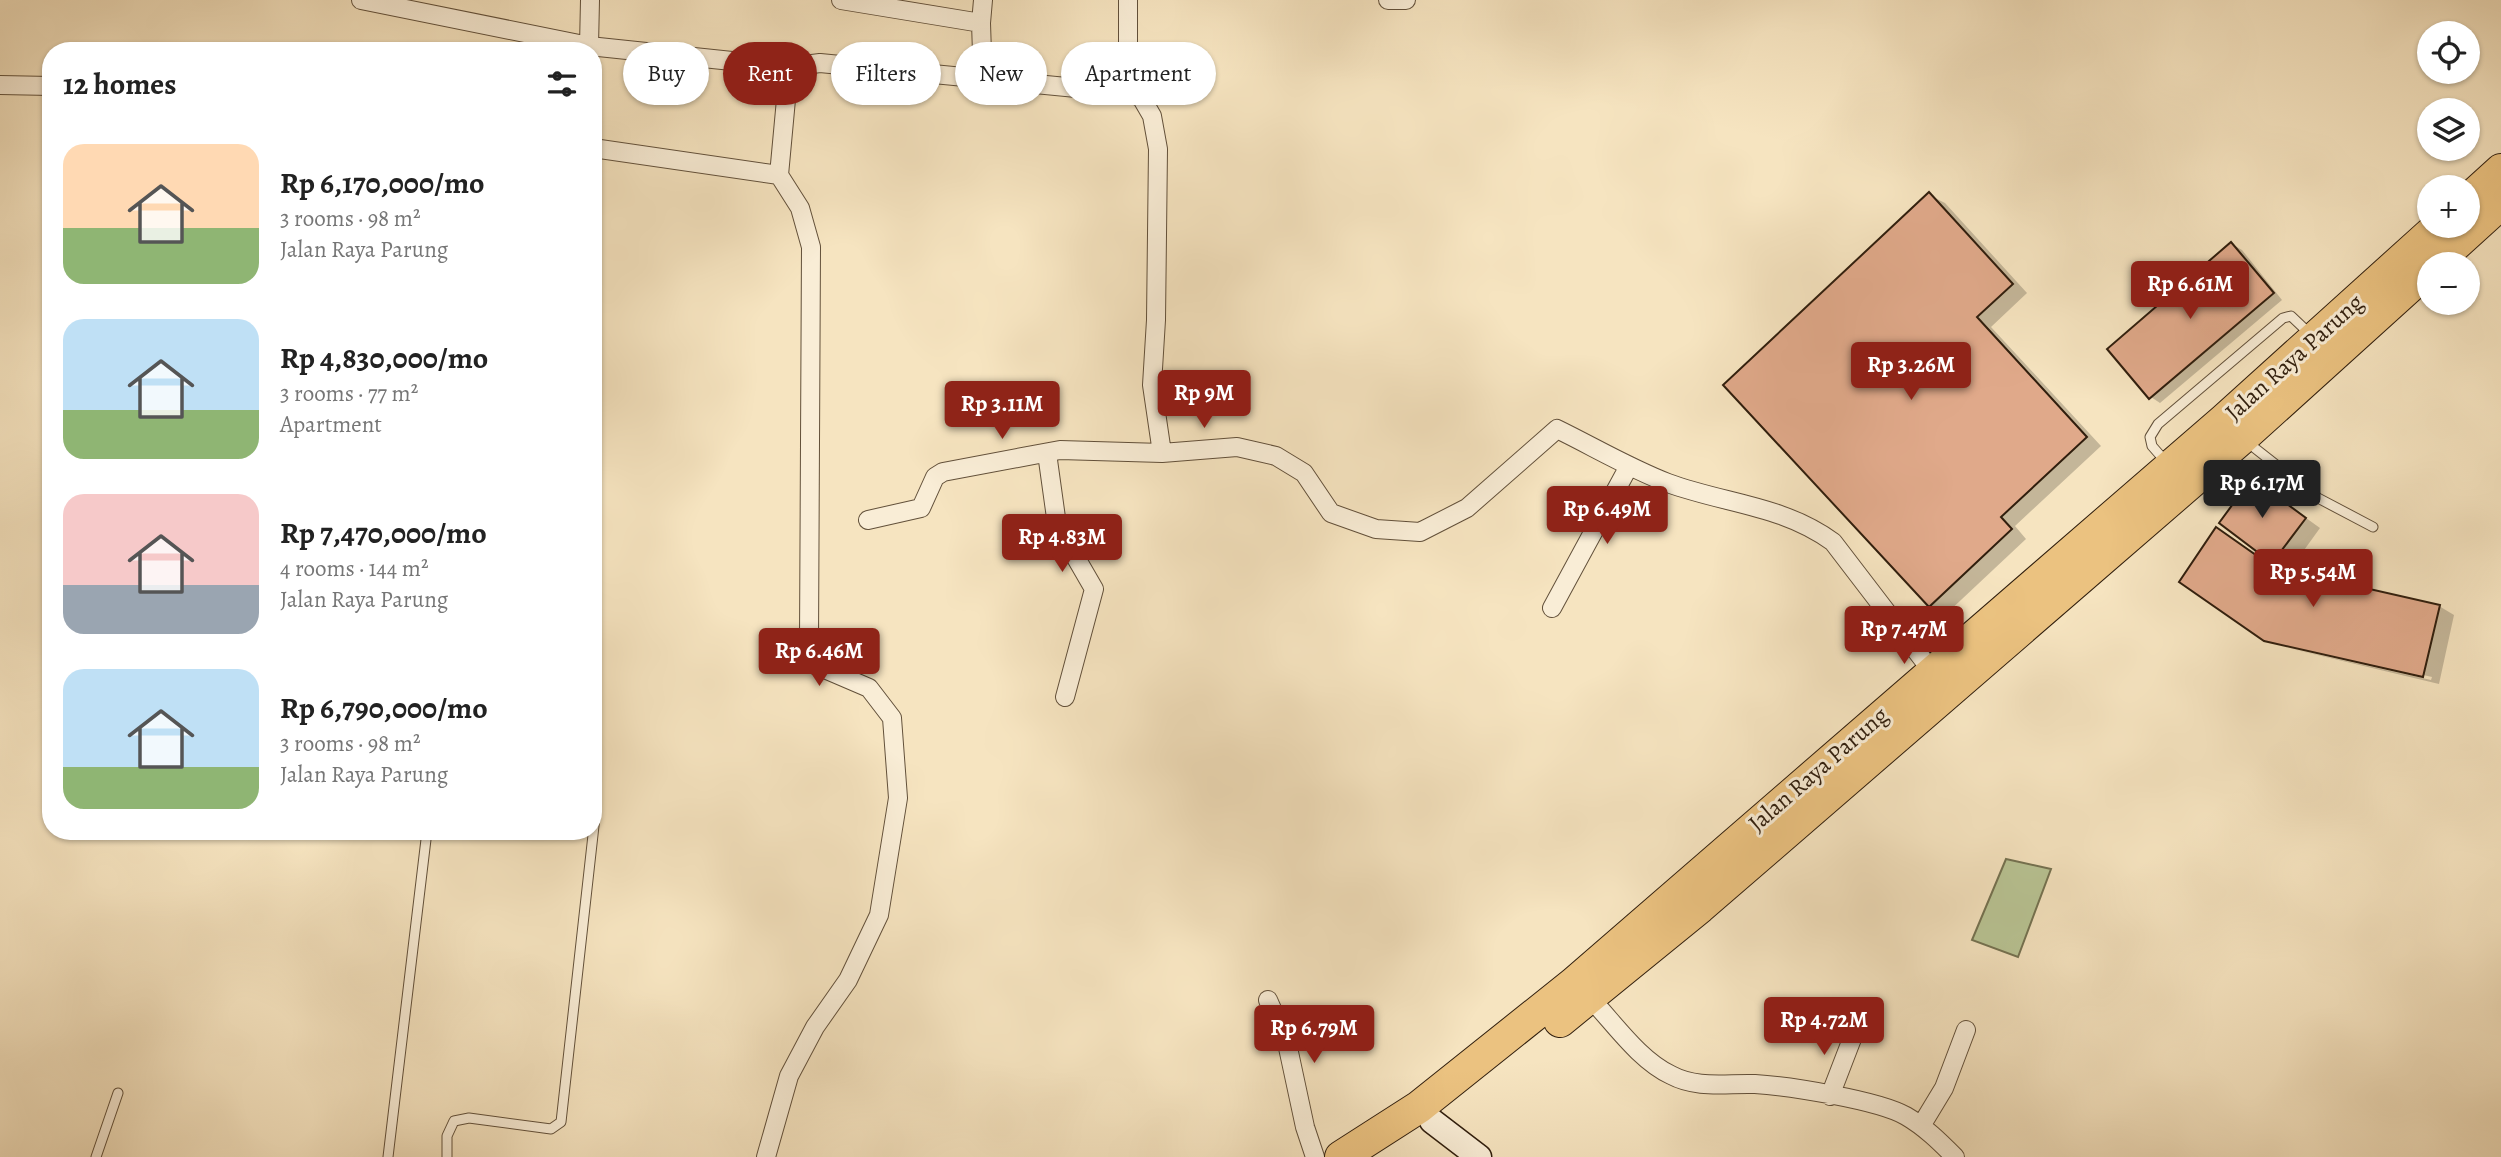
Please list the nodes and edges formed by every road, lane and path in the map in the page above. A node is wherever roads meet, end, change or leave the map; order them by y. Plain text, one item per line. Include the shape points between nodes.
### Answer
1 (361, 0) edge
2 (590, 0) edge
3 (841, 0) edge
4 (984, 0) edge
5 (1128, 0) edge
6 (1388, 0) edge
7 (1406, 0) edge
8 (981, 23) junction
9 (569, 42) edge
10 (589, 42) edge
11 (982, 42) edge
12 (1128, 42) edge
13 (602, 47) edge
14 (723, 60) edge
15 (817, 63) edge
16 (0, 85) edge
17 (42, 86) edge
18 (1061, 86) edge
19 (785, 105) edge
20 (1146, 105) edge
21 (602, 149) edge
22 (2501, 170) edge
23 (779, 175) junction
24 (2480, 189) edge
25 (2501, 203) edge
26 (2426, 238) edge
27 (2447, 252) edge
28 (2417, 279) edge
29 (2315, 338) junction
30 (2233, 429) junction
31 (1047, 453) junction
32 (1162, 453) junction
33 (1629, 466) junction
34 (2170, 466) junction
35 (868, 520) dead end
36 (2373, 527) dead end
37 (1552, 608) dead end
38 (1931, 670) junction
39 (1065, 696) dead end
40 (426, 840) edge
41 (592, 840) edge
42 (1590, 998) junction
43 (1268, 1000) dead end
44 (1966, 1030) dead end
45 (1855, 1031) dead end
46 (118, 1093) dead end
47 (1830, 1096) junction
48 (1433, 1121) junction
49 (1921, 1126) junction
50 (96, 1157) edge
51 (387, 1157) edge
52 (447, 1157) edge
53 (766, 1157) edge
54 (1315, 1157) edge
55 (1341, 1157) edge
56 (1375, 1157) edge
57 (1479, 1157) edge
58 (1955, 1157) edge

1 - 9 street
2 - 10 street
3 - 8 street
4 - 8 street
5 - 12 street
6 - 7 street
8 - 11 street
13 - 14 street
15 - 18 street
16 - 17 street
19 - 23 street
20 - 32 street via 1158,149 1152,385
21 - 23 street
22 - 24 highway
23 - 53 street via 800,208 811,247 809,640 813,664 869,688 892,718 898,798 879,915 848,980 815,1027 789,1076
25 - 27 highway
26 - 29 highway, Jalan Raya Parung
28 - 30 highway, Jalan Raya Parung
29 - 30 highway, Jalan Raya Parung
29 - 34 lane via 2291,316 2283,318 2158,424 2150,437 2152,446
30 - 34 highway, Jalan Raya Parung
30 - 36 lane via 2318,498
30 - 42 highway, Jalan Raya Parung via 1700,907
31 - 32 street
31 - 35 street via 943,472 935,477 921,508
31 - 39 street via 1057,525 1094,589
32 - 33 street via 1237,447 1276,456 1304,474 1331,513 1376,529 1420,532 1467,508 1557,429
33 - 37 street
33 - 38 street via 1670,484 1791,516 1815,528 1833,542
34 - 38 highway, Jalan Raya Parung
38 - 55 highway, Jalan Raya Parung via 1573,984 1419,1107
40 - 51 lane
41 - 52 lane via 561,1122 551,1129 469,1118 454,1121 447,1136
42 - 47 street via 1657,1067 1673,1077 1724,1086 1795,1088
42 - 48 highway, Jalan Raya Parung
43 - 54 street via 1287,1043
44 - 49 street via 1944,1088
45 - 47 street
46 - 50 lane
47 - 49 street via 1903,1114
48 - 56 highway, Jalan Raya Parung
48 - 57 main road
49 - 58 street

